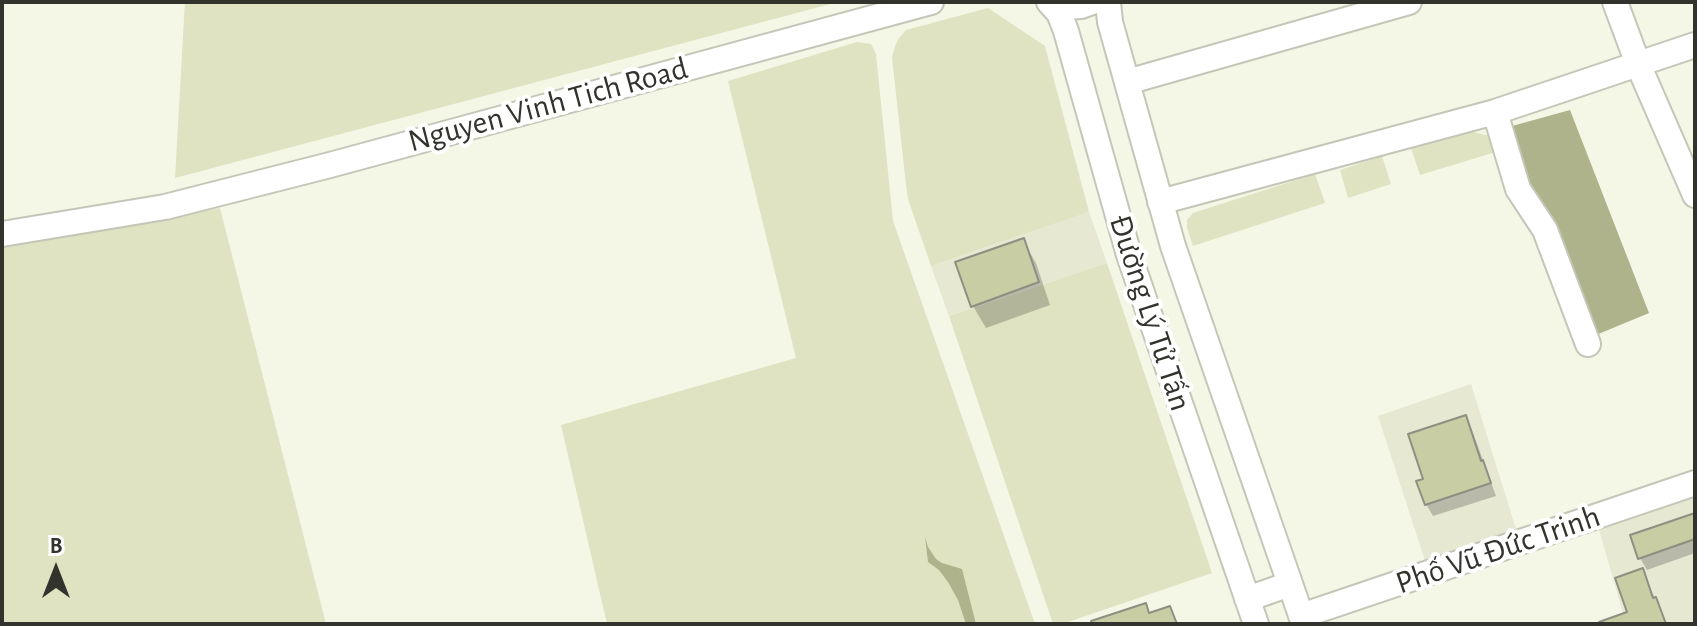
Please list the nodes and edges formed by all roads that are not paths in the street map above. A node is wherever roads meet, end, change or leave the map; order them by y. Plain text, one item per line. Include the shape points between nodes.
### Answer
1 (931, 2) edge
2 (1049, 2) edge
3 (1092, 2) edge
4 (1108, 2) edge
5 (1409, 2) edge
6 (1615, 2) edge
7 (1695, 45) edge
8 (1638, 64) junction
9 (1127, 82) junction
10 (1495, 112) junction
11 (1695, 195) edge
12 (1160, 202) junction
13 (2, 234) edge
14 (1588, 344) dead end
15 (1695, 483) edge
16 (1290, 584) junction
17 (1247, 599) junction
18 (1302, 620) edge
19 (1256, 624) edge

1 - 13 street, Nguyen Vinh Tich Road via 165,207
2 - 3 street via 1065,7
2 - 17 street, Đường Lý Tử Tấn via 1066,31 1129,255
4 - 9 street, Đường Lý Tử Tấn
5 - 9 street
6 - 8 street
7 - 8 street
8 - 10 street
8 - 11 street
9 - 12 street, Đường Lý Tử Tấn
10 - 12 street
10 - 14 street via 1518,189 1545,230
12 - 16 street, Đường Lý Tử Tấn
15 - 18 street, Phố Vũ Đức Trinh
16 - 17 street
16 - 18 street, Đường Lý Tử Tấn
17 - 19 street, Đường Lý Tử Tấn

